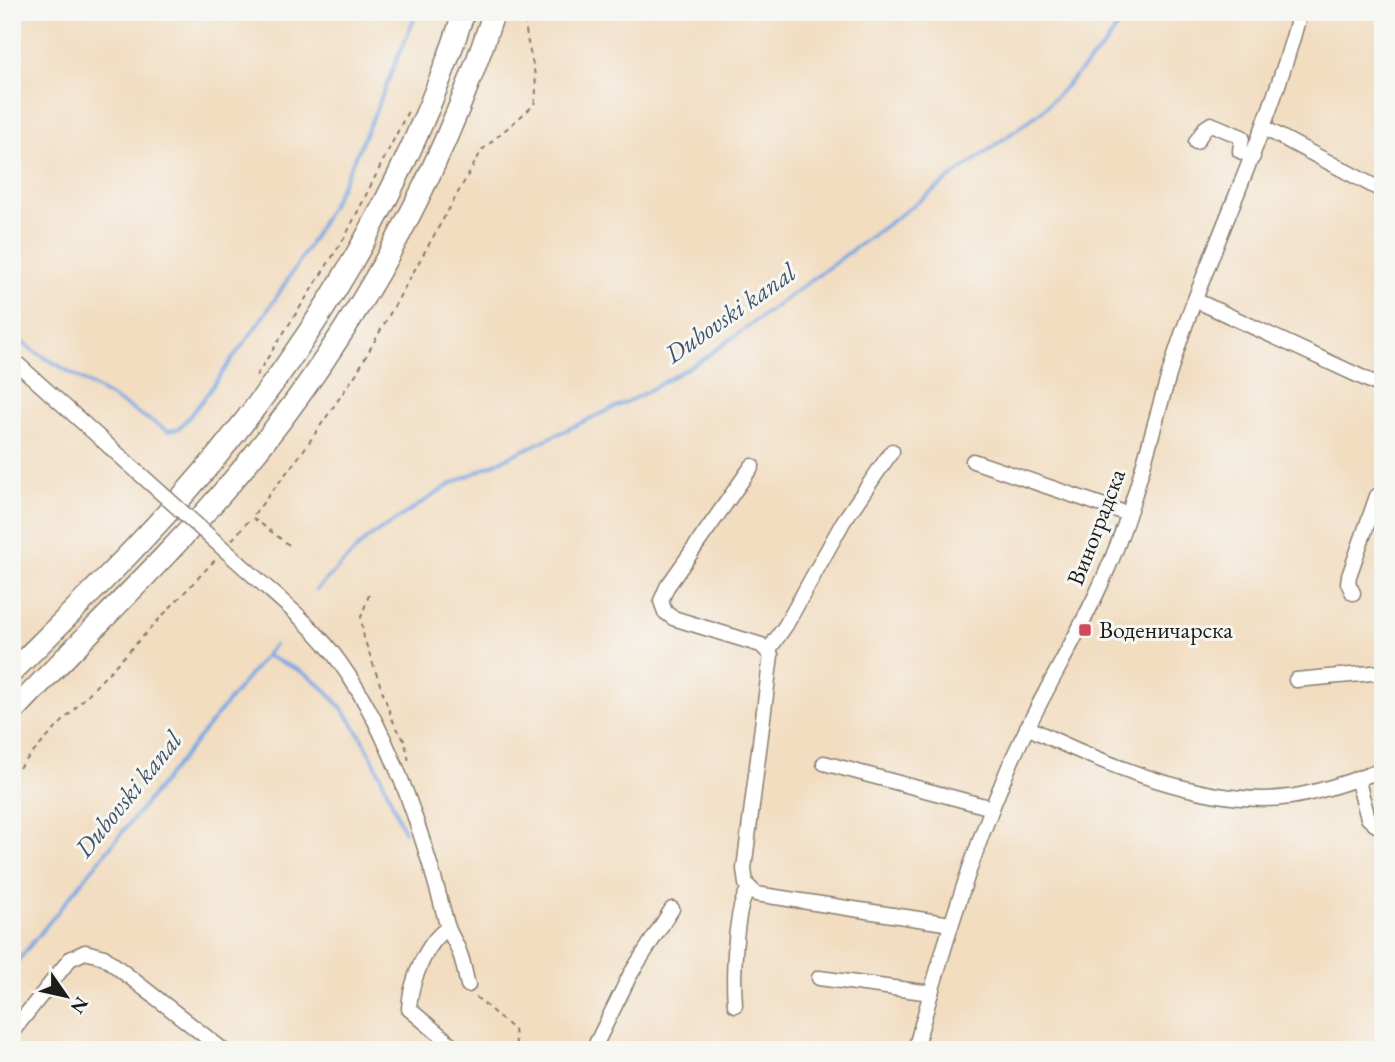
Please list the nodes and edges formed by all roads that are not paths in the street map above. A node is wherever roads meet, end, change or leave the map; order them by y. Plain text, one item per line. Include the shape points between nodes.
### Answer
1 (464, 12) edge
2 (494, 12) edge
3 (1300, 12) edge
4 (1264, 128) junction
5 (1196, 142) dead end
6 (1253, 157) junction
7 (1383, 191) edge
8 (1195, 300) junction
9 (12, 359) edge
10 (1383, 387) edge
11 (892, 451) dead end
12 (973, 461) dead end
13 (752, 466) dead end
14 (1380, 496) edge
15 (1128, 514) junction
16 (1353, 593) dead end
17 (768, 651) junction
18 (12, 672) edge
19 (1383, 672) edge
20 (1296, 680) dead end
21 (12, 713) edge
22 (1027, 727) junction
23 (824, 763) dead end
24 (1383, 770) edge
25 (1357, 778) junction
26 (992, 808) junction
27 (1376, 825) dead end
28 (749, 889) junction
29 (672, 909) dead end
30 (951, 924) junction
31 (448, 928) junction
32 (819, 978) dead end
33 (468, 985) road end
34 (931, 993) junction
35 (735, 1004) dead end
36 (12, 1032) edge
37 (223, 1050) edge
38 (458, 1050) edge
39 (593, 1050) edge
40 (915, 1050) edge

1 - 18 highway via 433,99 384,206 289,362 177,502
2 - 21 highway via 440,154 408,221 349,323 235,478
3 - 4 street, Виноградска
4 - 6 street, Виноградска
4 - 7 street
5 - 6 street via 1212,124 1242,137 1240,151
6 - 8 street, Виноградска
8 - 10 street
8 - 15 street, Виноградска
9 - 31 street, bridge via 295,611 331,651 368,708 392,759
11 - 17 street via 843,522
12 - 15 street
13 - 17 street via 667,587 662,607 673,618
14 - 16 street via 1349,576
15 - 22 street, Виноградска via 1096,595
17 - 28 street via 772,662 743,873
19 - 20 street
22 - 25 street via 1112,764 1210,792 1280,798
22 - 26 street, Виноградска
23 - 26 street
24 - 25 street
25 - 27 street via 1368,818
26 - 30 street, Виноградска
28 - 30 street via 756,894
28 - 35 street via 740,914
29 - 39 street via 630,975
30 - 34 street, Виноградска
31 - 33 street
31 - 38 street via 438,934 428,951 409,997 409,1009
32 - 34 street
34 - 40 street, Виноградска
36 - 37 street via 70,959 85,952 104,957

